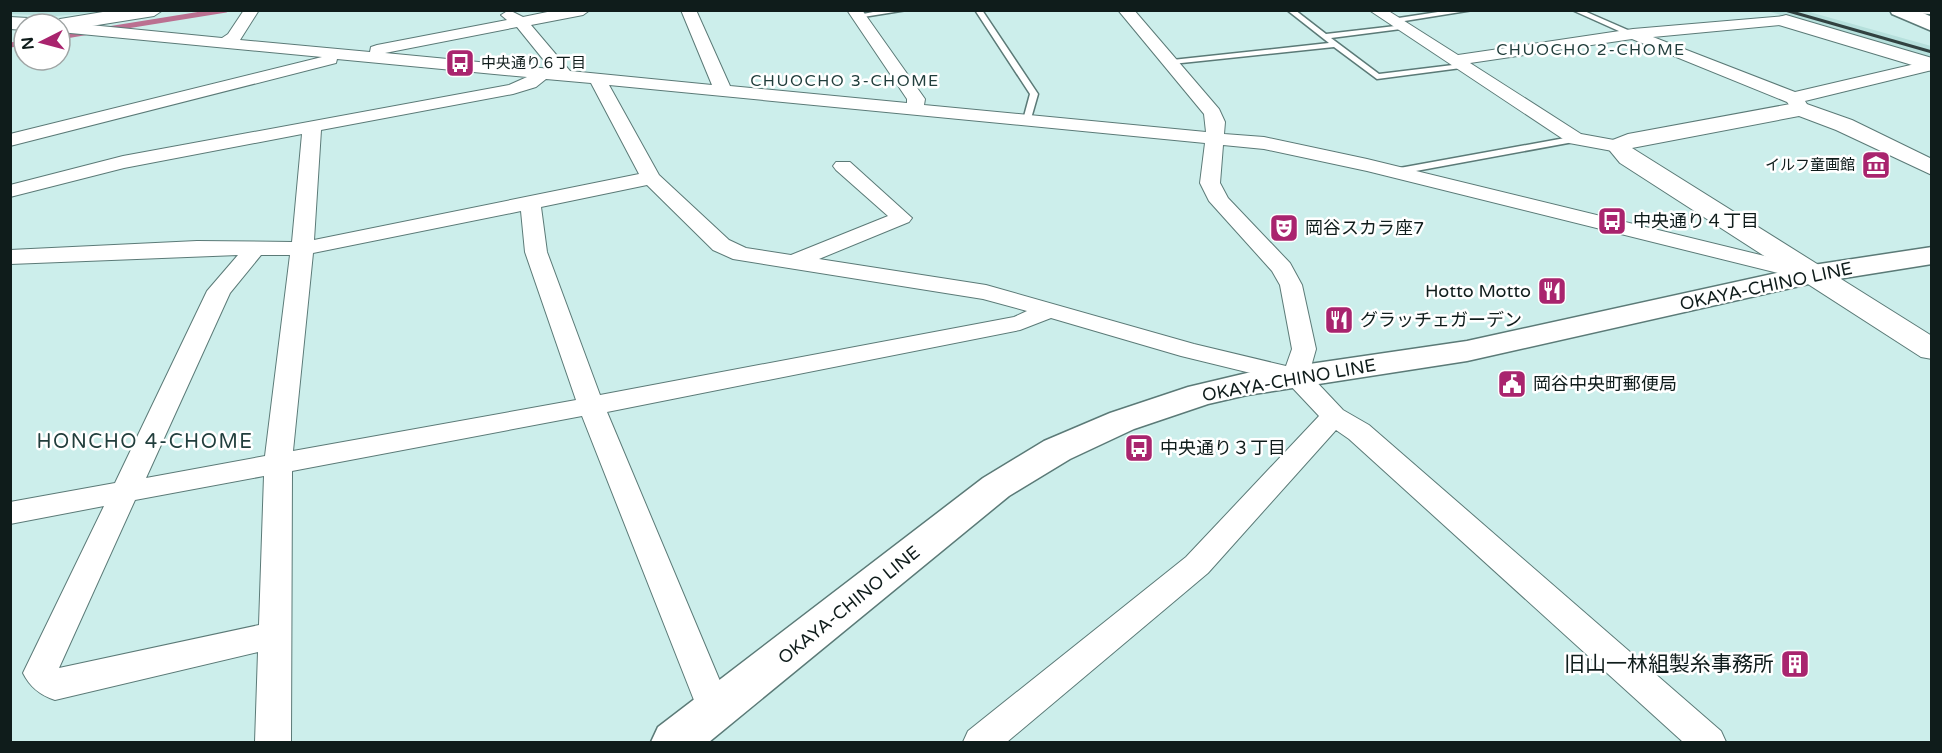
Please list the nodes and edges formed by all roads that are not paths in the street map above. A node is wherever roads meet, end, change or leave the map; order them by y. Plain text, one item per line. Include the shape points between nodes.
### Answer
1 (154, 10) edge
2 (252, 10) edge
3 (500, 10) edge
4 (583, 10) edge
5 (688, 10) edge
6 (904, 10) edge
7 (978, 10) edge
8 (1125, 10) edge
9 (1290, 10) edge
10 (1376, 10) edge
11 (1470, 10) edge
12 (1575, 10) edge
13 (1754, 10) edge
14 (1899, 11) edge
15 (1932, 12) edge
16 (855, 13) edge
17 (1786, 21) junction
18 (522, 23) junction
19 (72, 24) edge
20 (1396, 24) junction
21 (1932, 25) edge
22 (72, 27) edge
23 (1633, 34) junction
24 (1326, 36) junction
25 (224, 44) junction
26 (1335, 45) junction
27 (349, 55) junction
28 (1172, 62) junction
29 (1457, 63) junction
30 (1932, 65) edge
31 (542, 74) junction
32 (565, 76) junction
33 (599, 80) junction
34 (724, 92) junction
35 (1798, 104) junction
36 (915, 110) junction
37 (1027, 120) junction
38 (312, 126) junction
39 (1214, 137) junction
40 (1576, 139) junction
41 (10, 140) edge
42 (1618, 146) junction
43 (843, 166) dead end
44 (1932, 168) edge
45 (1394, 172) junction
46 (651, 178) junction
47 (10, 191) edge
48 (530, 202) junction
49 (302, 249) junction
50 (254, 250) junction
51 (1932, 255) edge
52 (10, 257) edge
53 (793, 262) junction
54 (1813, 274) junction
55 (1051, 310) junction
56 (1932, 350) edge
57 (1296, 376) junction
58 (591, 406) junction
59 (1334, 416) junction
60 (278, 462) junction
61 (125, 492) junction
62 (10, 513) edge
63 (274, 635) junction
64 (716, 712) junction
65 (273, 742) edge
66 (674, 742) edge
67 (981, 742) edge
68 (1708, 742) edge

1 - 19 street
2 - 25 street via 234,37
3 - 18 street
4 - 18 street
5 - 34 street
6 - 16 lane
7 - 37 lane via 1034,94
8 - 28 street
9 - 24 lane
10 - 20 street
11 - 20 lane
12 - 23 lane
13 - 17 street
14 - 15 lane
14 - 21 main road
16 - 36 street via 916,99
17 - 23 street
17 - 30 street
18 - 27 street
18 - 32 street
20 - 24 lane
20 - 29 street
22 - 25 street
23 - 29 street
23 - 35 street
24 - 26 lane
25 - 27 street
26 - 28 lane
26 - 29 lane via 1377,77
27 - 31 street
27 - 41 street
28 - 39 street via 1213,113
29 - 40 street
30 - 35 street
31 - 32 street
31 - 38 street via 513,89
32 - 33 street
33 - 34 street
33 - 46 street
34 - 36 street
35 - 42 street
35 - 44 street
36 - 37 street
37 - 39 street
38 - 47 street via 123,162
38 - 49 street
39 - 45 street via 1264,143
39 - 57 street via 1210,183 1219,201 1282,268 1291,285 1304,349
40 - 42 street
40 - 45 lane
42 - 54 street via 1628,158
43 - 53 street via 902,218
45 - 54 street
46 - 48 street
46 - 53 street via 721,245 741,254
48 - 49 street
48 - 58 street via 536,252
49 - 50 street
49 - 60 street
50 - 52 street
50 - 61 street via 219,291
51 - 54 main road, OKAYA-CHINO LINE
53 - 55 street via 941,284
54 - 56 street
54 - 57 main road, OKAYA-CHINO LINE via 1467,351
55 - 57 street via 1190,351
55 - 58 street via 1020,323
57 - 59 street
57 - 64 main road, OKAYA-CHINO LINE via 1200,395 1122,421 1057,450 996,487
58 - 60 street
58 - 64 street
59 - 67 street via 1197,565
59 - 68 street via 1359,432
60 - 61 street
60 - 63 street
61 - 62 street
61 - 63 street via 40,673 55,684
63 - 65 street
64 - 66 main road, OKAYA-CHINO LINE

